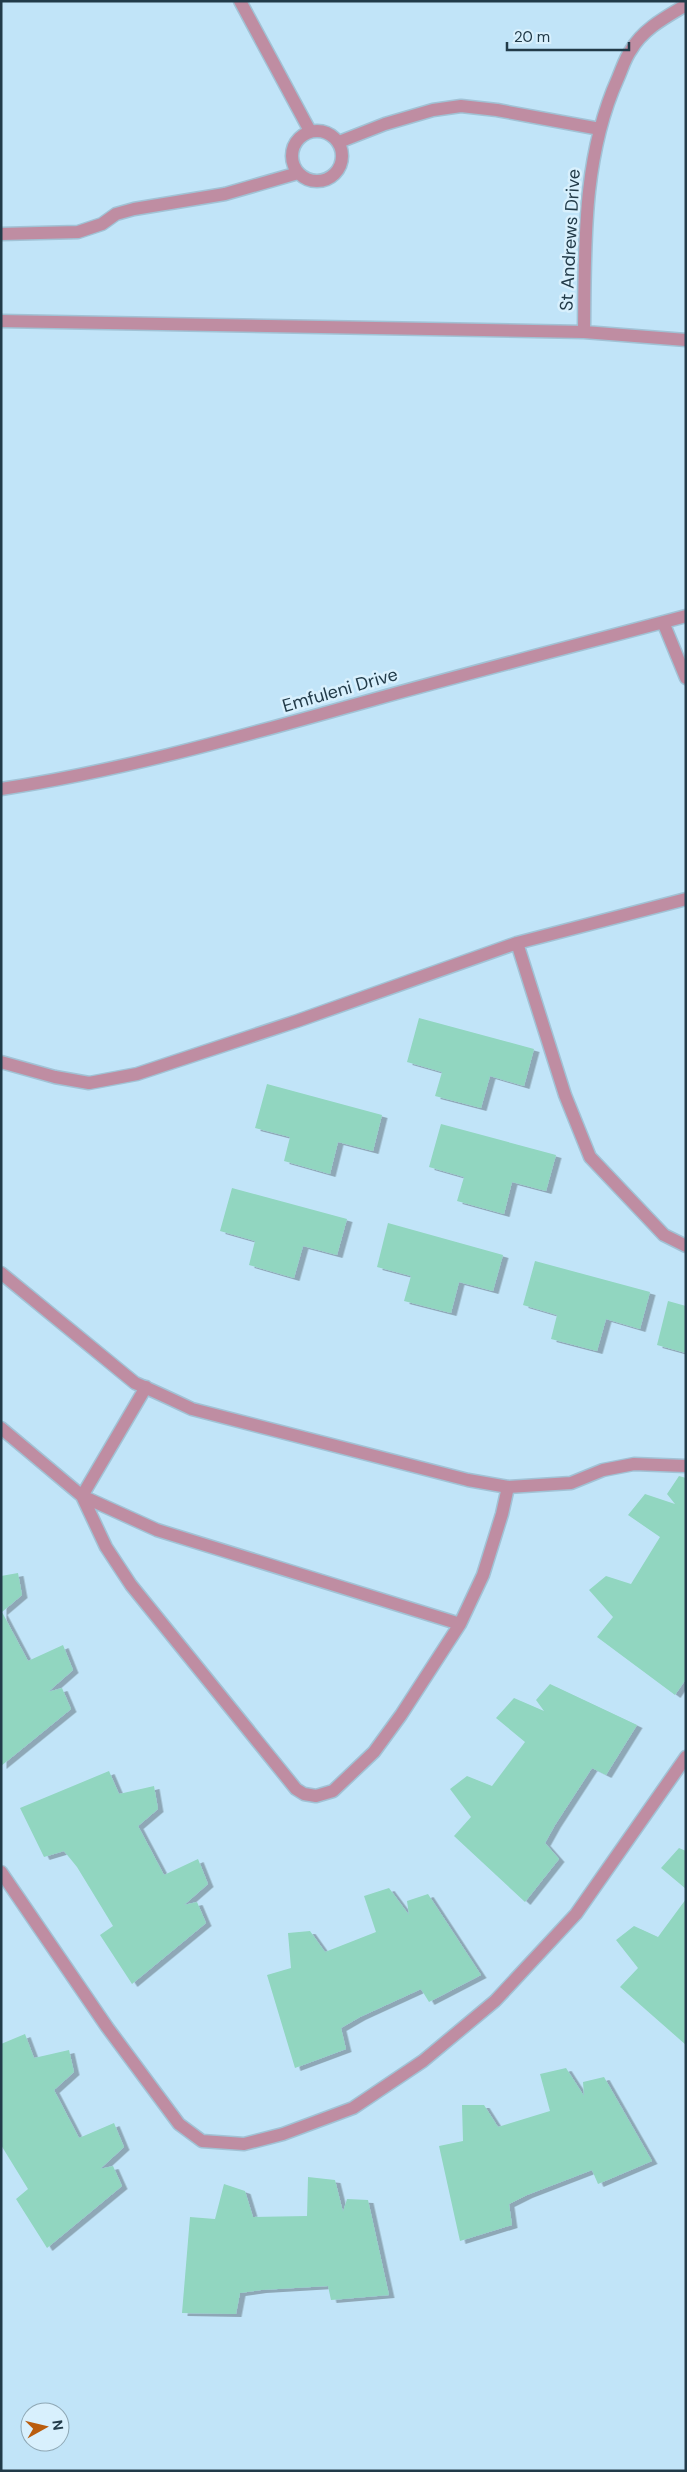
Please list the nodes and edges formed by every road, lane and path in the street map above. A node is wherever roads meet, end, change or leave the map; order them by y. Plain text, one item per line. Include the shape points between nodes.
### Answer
1 (240, 1) edge
2 (686, 4) edge
3 (600, 129) junction
4 (310, 131) junction
5 (339, 142) junction
6 (298, 173) junction
7 (1, 234) edge
8 (1, 321) edge
9 (584, 332) junction
10 (686, 340) edge
11 (686, 616) edge
12 (664, 622) junction
13 (686, 678) edge
14 (1, 790) edge
15 (686, 899) edge
16 (518, 943) junction
17 (1, 1062) edge
18 (686, 1246) edge
19 (1, 1273) edge
20 (146, 1387) junction
21 (1, 1428) edge
22 (686, 1466) edge
23 (508, 1487) junction
24 (82, 1496) junction
25 (460, 1624) junction
26 (686, 1757) edge
27 (1, 1872) edge

1 - 4 street
2 - 3 street, St Andrews Drive via 655,23 631,49 610,94
3 - 5 street via 461,106 395,121
3 - 9 street, St Andrews Drive via 592,155 585,237
4 - 5 street via 321,130
4 - 6 street via 299,138 292,149 292,161
5 - 6 street via 340,166 332,176 321,181 308,180
6 - 7 street via 225,194 134,209 78,232
8 - 9 street
9 - 10 street
11 - 12 street, Emfuleni Drive
12 - 13 street
12 - 14 street, Emfuleni Drive via 170,756
15 - 16 street
16 - 17 street via 137,1074 89,1083 55,1078
16 - 18 street via 565,1095 590,1157 664,1235
19 - 20 street via 116,1368
20 - 23 street via 192,1409 468,1480
20 - 24 street
21 - 24 street
22 - 23 street via 634,1464 603,1470 572,1483
23 - 25 street via 483,1575
24 - 25 street via 157,1530
24 - 25 street via 106,1547 131,1585 296,1789 304,1794 316,1796 333,1791 374,1752
26 - 27 street via 576,1914 496,2002 423,2061 353,2108 283,2134 244,2144 202,2141 179,2124 107,2027

